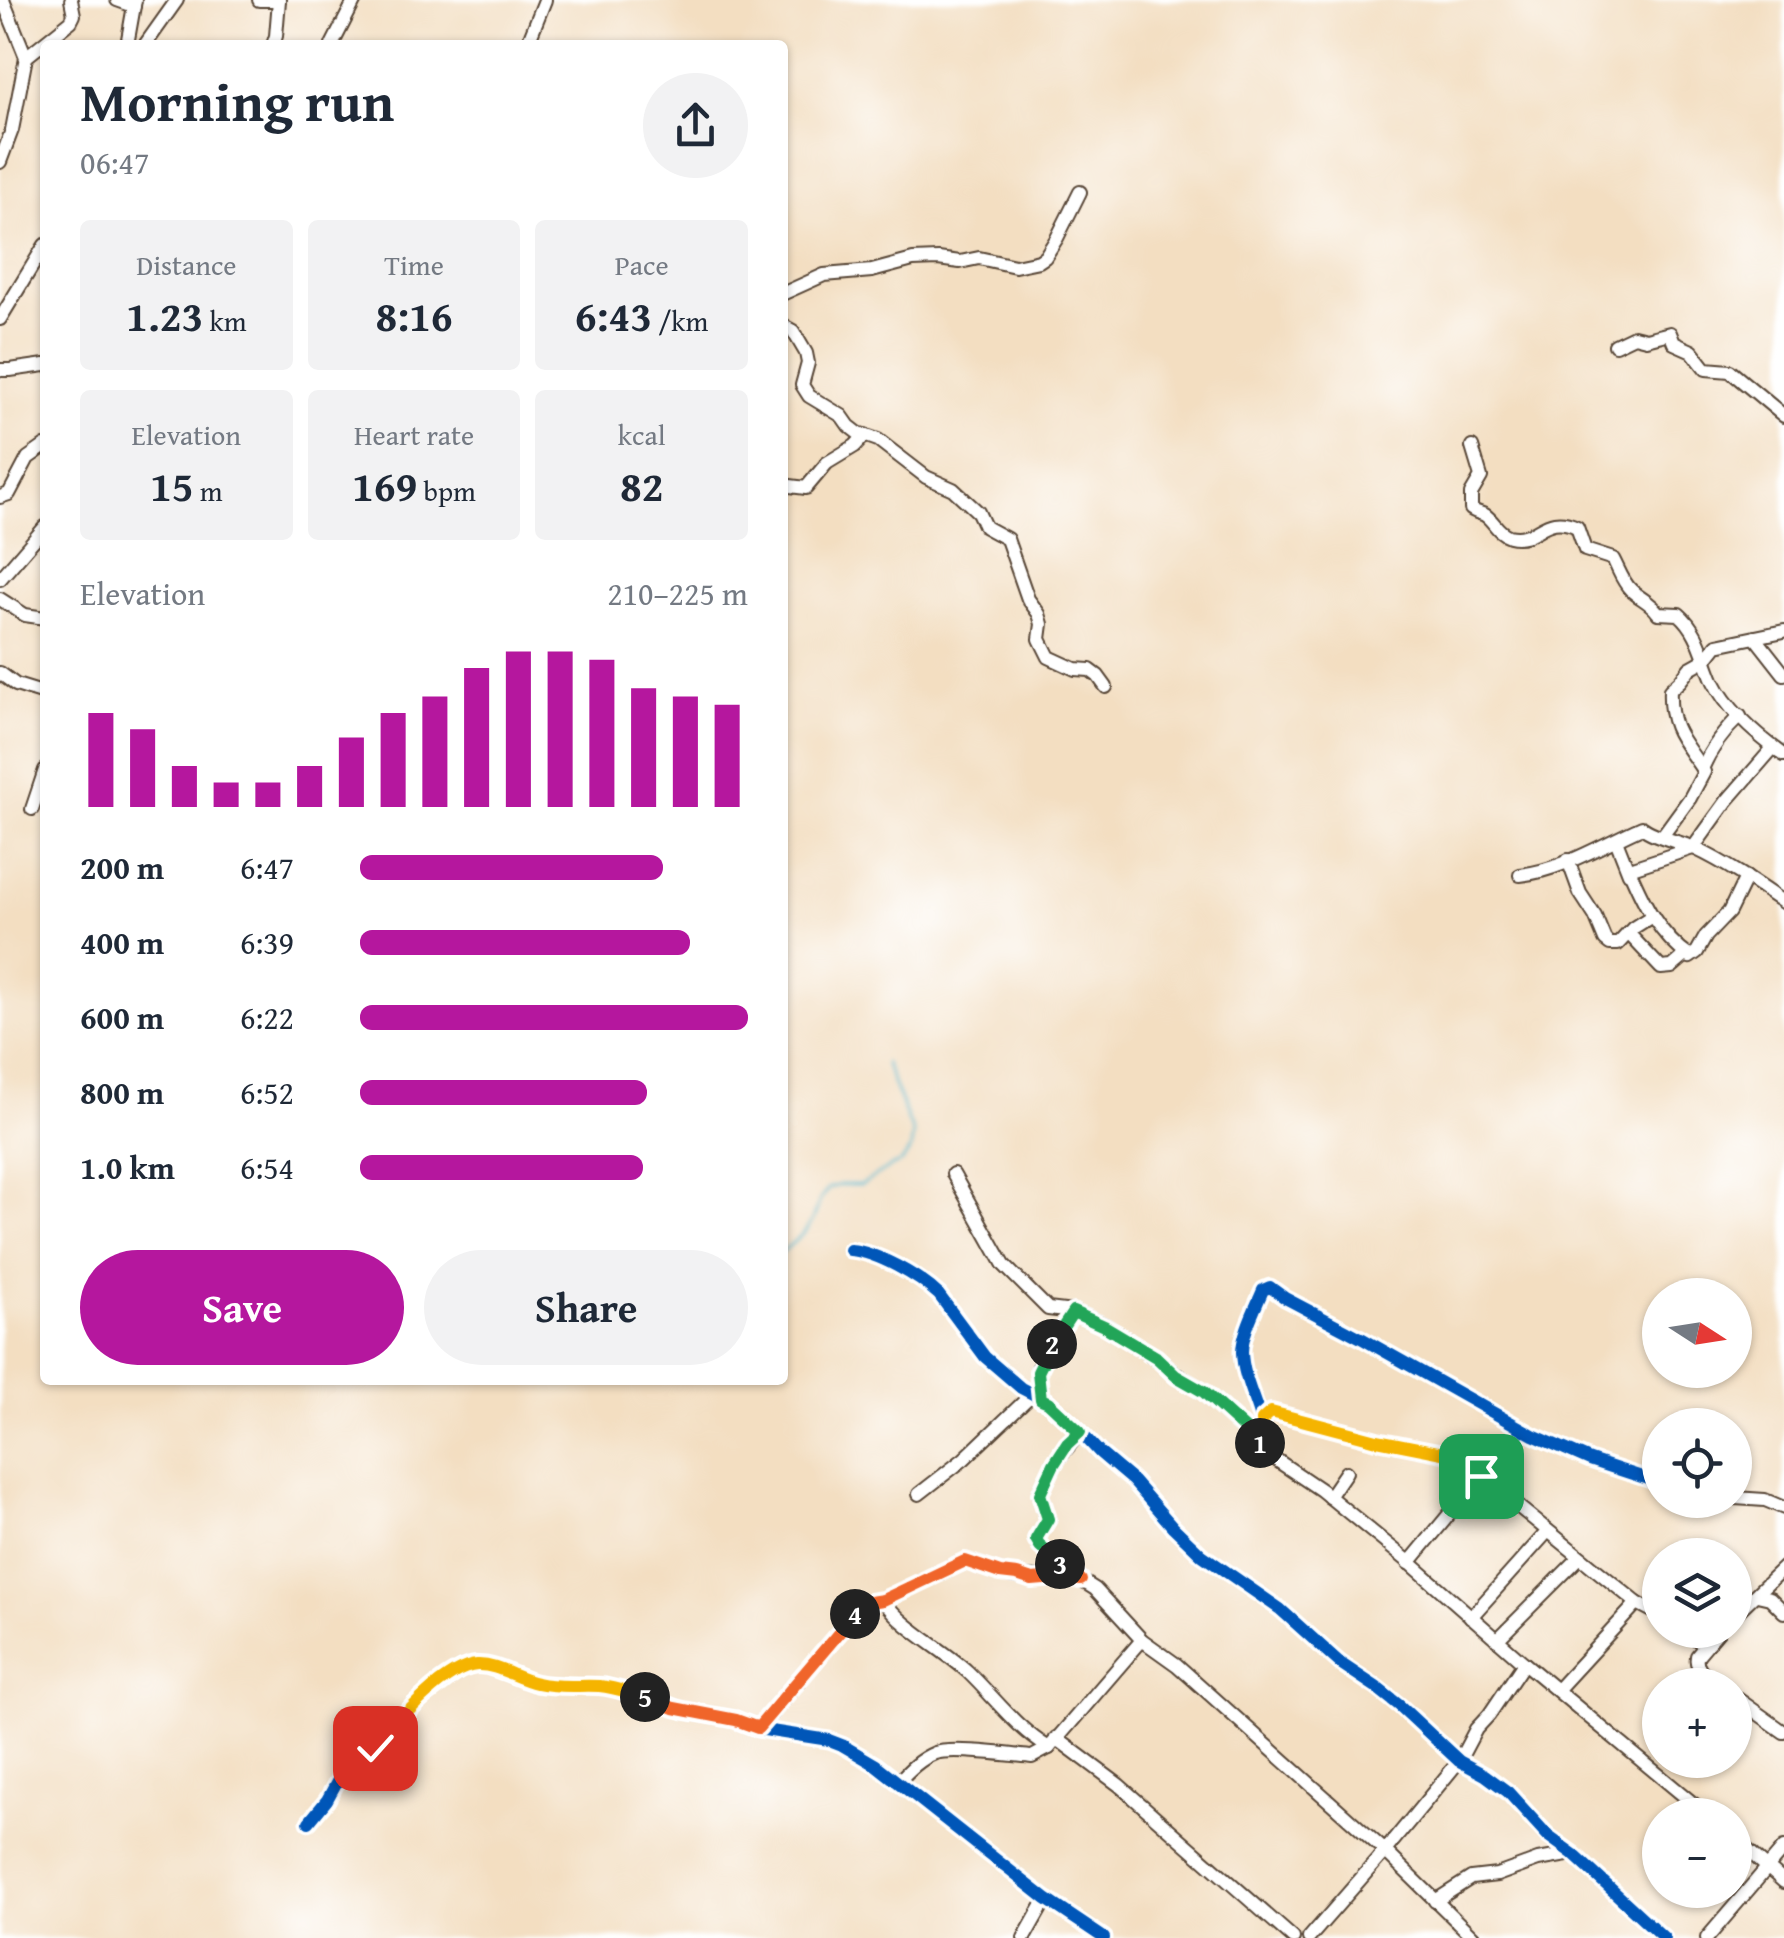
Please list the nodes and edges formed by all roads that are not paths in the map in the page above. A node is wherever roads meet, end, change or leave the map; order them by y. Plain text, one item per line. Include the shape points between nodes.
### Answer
1 (3, 0) edge
2 (71, 0) edge
3 (117, 0) edge
4 (177, 0) edge
5 (260, 0) edge
6 (279, 0) edge
7 (355, 0) edge
8 (545, 0) edge
9 (135, 3) edge
10 (47, 40) edge
11 (129, 40) edge
12 (149, 40) edge
13 (275, 40) edge
14 (334, 40) edge
15 (529, 40) edge
16 (40, 46) edge
17 (26, 57) junction
18 (0, 162) edge
19 (1080, 192) dead end
20 (40, 252) edge
21 (788, 291) edge
22 (0, 320) edge
23 (788, 328) edge
24 (1615, 345) dead end
25 (40, 365) edge
26 (0, 370) edge
27 (1784, 416) edge
28 (865, 436) junction
29 (1472, 447) dead end
30 (40, 453) edge
31 (788, 486) edge
32 (0, 497) edge
33 (40, 532) edge
34 (0, 578) edge
35 (0, 599) edge
36 (40, 618) edge
37 (1784, 632) edge
38 (1755, 637) junction
39 (1706, 659) junction
40 (0, 673) edge
41 (1784, 674) edge
42 (1106, 687) dead end
43 (40, 692) edge
44 (1740, 716) junction
45 (1779, 751) edge
46 (1702, 769) junction
47 (40, 785) edge
48 (32, 809) dead end
49 (1663, 836) junction
50 (1616, 840) junction
51 (1693, 848) junction
52 (1568, 860) junction
53 (1629, 869) junction
54 (1520, 874) dead end
55 (1746, 877) junction
56 (1784, 903) edge
57 (1652, 916) junction
58 (1628, 933) junction
59 (1686, 954) junction
60 (954, 1174) dead end
61 (850, 1250) dead end
62 (1073, 1312) junction
63 (1036, 1397) junction
64 (1262, 1420) junction
65 (1080, 1432) junction
66 (1264, 1447) junction
67 (1346, 1472) dead end
68 (1481, 1476) junction
69 (1642, 1477) edge
70 (918, 1494) dead end
71 (1329, 1497) junction
72 (1752, 1499) edge
73 (1784, 1508) edge
74 (1548, 1532) junction
75 (1579, 1558) junction
76 (1410, 1563) junction
77 (1784, 1567) edge
78 (1081, 1580) junction
79 (1757, 1594) junction
80 (1752, 1599) edge
81 (883, 1600) junction
82 (1637, 1603) junction
83 (1642, 1605) edge
84 (1784, 1612) edge
85 (1472, 1618) junction
86 (1142, 1640) junction
87 (1497, 1640) junction
88 (1524, 1663) junction
89 (1558, 1689) junction
90 (1752, 1709) edge
91 (758, 1728) junction
92 (1784, 1732) edge
93 (1053, 1743) junction
94 (1459, 1761) junction
95 (898, 1782) junction
96 (1686, 1798) edge
97 (309, 1822) dead end
98 (1784, 1848) edge
99 (1385, 1851) junction
100 (1752, 1853) edge
101 (1573, 1854) junction
102 (1768, 1867) junction
103 (1784, 1882) edge
104 (1046, 1898) junction
105 (1436, 1901) junction
106 (1024, 1938) edge
107 (1104, 1938) edge
108 (1293, 1938) edge
109 (1309, 1938) edge
110 (1474, 1938) edge
111 (1664, 1938) edge
112 (1707, 1938) edge

1 - 17 street
2 - 10 street via 71,21
3 - 9 street
4 - 12 street
5 - 6 street
6 - 13 street
7 - 14 street
8 - 15 street
9 - 11 street
16 - 17 street
17 - 18 street
19 - 21 street via 1039,261 1015,266 979,258 912,260 824,275
20 - 22 street
23 - 28 street via 806,353 805,392
24 - 27 street via 1670,333 1706,369 1730,372
25 - 26 street
28 - 31 street via 806,488
28 - 42 street via 953,489 984,527 1007,539 1040,614 1040,640 1049,657 1090,670
29 - 39 street via 1481,477 1470,509 1514,537 1553,522 1574,525 1585,550 1613,559 1634,593 1658,613 1681,615
30 - 32 street
33 - 34 street
35 - 36 street
37 - 38 street
38 - 39 street via 1717,645
38 - 41 street
39 - 44 street
39 - 46 street via 1670,690 1669,712
40 - 43 street
44 - 45 street
44 - 46 street
45 - 51 street via 1727,800
46 - 49 street
47 - 48 street
49 - 50 street via 1640,827
49 - 51 street
50 - 52 street
50 - 53 street
51 - 53 street
51 - 55 street
52 - 54 street
52 - 58 street via 1604,940 1618,944
53 - 57 street
55 - 56 street
55 - 59 street via 1724,918 1693,957
57 - 58 street
57 - 59 street
58 - 59 street via 1661,968
60 - 62 street via 1004,1265 1048,1310
61 - 63 street via 930,1286 985,1356
62 - 63 street via 1040,1364
62 - 66 street via 1156,1357
63 - 65 street
63 - 70 street
64 - 66 street
64 - 68 street via 1271,1412 1456,1456
64 - 69 street via 1242,1350 1263,1290 1270,1287 1532,1435
65 - 78 street via 1040,1494 1048,1519 1036,1539
65 - 94 street via 1194,1548 1280,1609
66 - 71 street
67 - 71 street
68 - 74 street
68 - 76 street
71 - 76 street
72 - 73 street
74 - 75 street
74 - 85 street
75 - 82 street
75 - 87 street
76 - 85 street
77 - 79 street
78 - 81 street via 1032,1580 965,1561
78 - 86 street
79 - 80 street
79 - 84 street
81 - 91 street via 859,1609
81 - 93 street via 966,1670 1028,1735
82 - 83 street
82 - 89 street
85 - 87 street
86 - 93 street
86 - 99 street
87 - 88 street
88 - 89 street
88 - 94 street
89 - 96 street
90 - 92 street
91 - 95 street via 829,1740
91 - 97 street via 604,1686 538,1684 476,1665 414,1705 339,1778
93 - 95 street via 1032,1757 936,1752
93 - 108 street via 1119,1785
94 - 99 street
94 - 101 street via 1508,1792
95 - 104 street
98 - 102 street
99 - 105 street
99 - 109 street
100 - 102 street
101 - 105 street via 1471,1878
101 - 111 street
102 - 103 street
102 - 112 street
104 - 106 street
104 - 107 street
105 - 110 street

